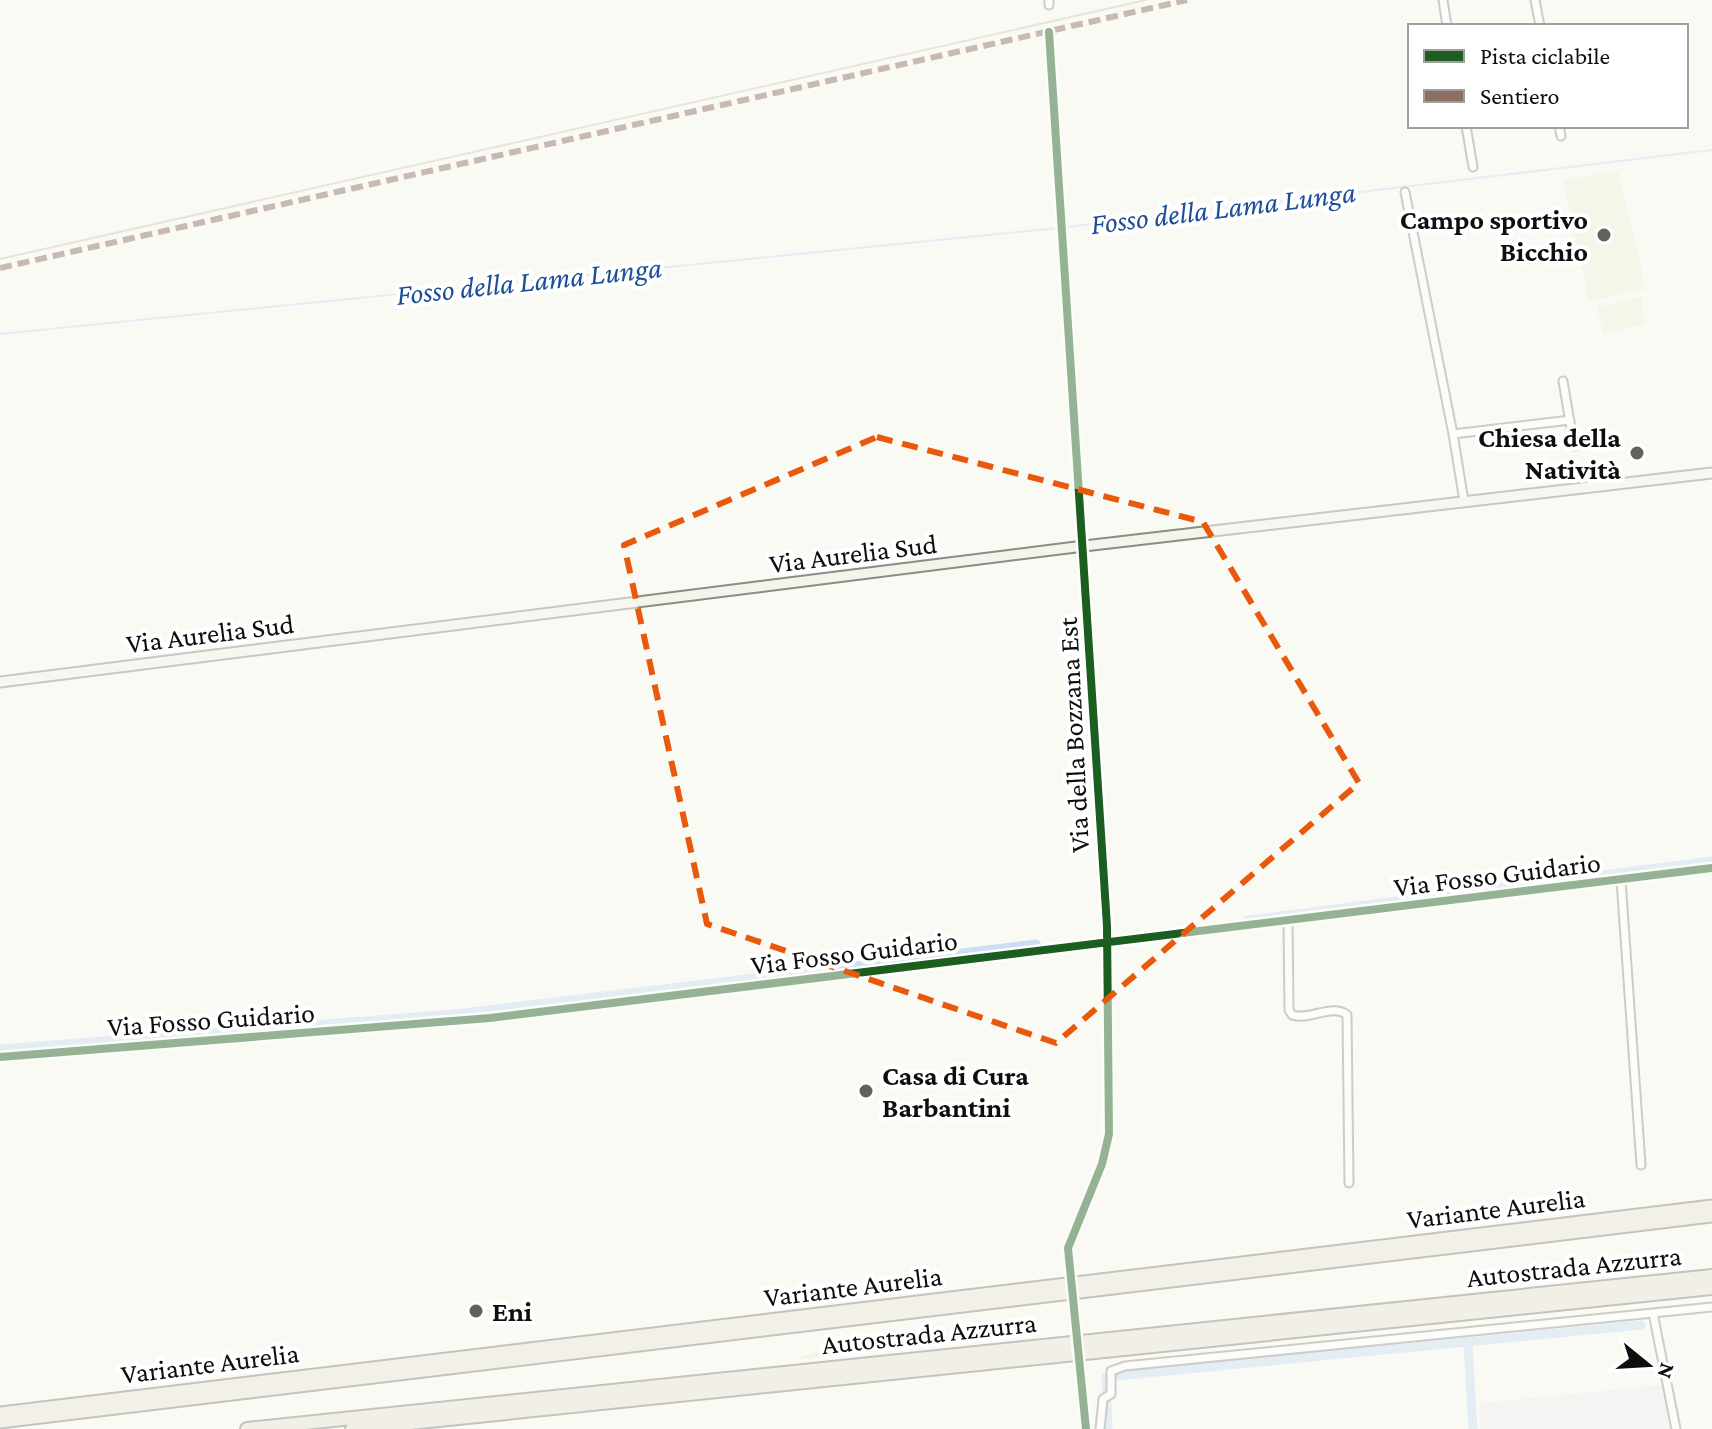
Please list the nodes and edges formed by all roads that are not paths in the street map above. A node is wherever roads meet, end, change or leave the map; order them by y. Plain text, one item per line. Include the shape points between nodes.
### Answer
1 (1443, 0) edge
2 (1535, 0) edge
3 (1447, 24) edge
4 (1540, 24) edge
5 (1049, 32) dead end
6 (1466, 128) edge
7 (1559, 128) edge
8 (1561, 136) dead end
9 (1473, 167) dead end
10 (1405, 192) dead end
11 (1563, 381) dead end
12 (1570, 420) junction
13 (1453, 434) junction
14 (1574, 446) dead end
15 (1712, 473) edge
16 (1464, 501) junction
17 (1084, 546) junction
18 (0, 682) edge
19 (1712, 868) edge
20 (1621, 880) junction
21 (1288, 922) junction
22 (1108, 944) junction
23 (0, 1057) edge
24 (1641, 1165) dead end
25 (1349, 1183) dead end
26 (1712, 1206) edge
27 (1712, 1216) edge
28 (1712, 1276) edge
29 (1712, 1288) edge
30 (1712, 1307) edge
31 (1653, 1313) junction
32 (0, 1413) edge
33 (0, 1422) edge
34 (247, 1429) edge
35 (352, 1429) edge
36 (1086, 1429) edge
37 (1100, 1429) edge
38 (1676, 1429) edge

1 - 3 street
2 - 4 street
5 - 17 street, Via della Bozzana Est
6 - 9 street
7 - 8 street
10 - 13 street
11 - 12 street
12 - 13 street
12 - 14 street
13 - 16 street
15 - 16 main road, Via Aurelia Sud
16 - 17 main road, Via Aurelia Sud
17 - 18 main road, Via Aurelia Sud
17 - 22 street, Via della Bozzana Est
19 - 20 street, Via Fosso Guidario
20 - 21 street, Via Fosso Guidario
20 - 24 street, Via Fosso Guidario
21 - 22 street, Via Fosso Guidario
21 - 25 street via 1292,1015 1337,1010 1347,1015
22 - 23 street, Via Fosso Guidario via 490,1018
22 - 36 street, Via della Bozzana Est, bridge via 1109,1134 1068,1248
26 - 32 highway, Variante Aurelia
27 - 33 highway, Variante Aurelia
28 - 34 highway, Autostrada Azzurra
29 - 35 highway, Autostrada Azzurra
30 - 31 street
31 - 37 street via 1125,1366 1111,1371
31 - 38 street

